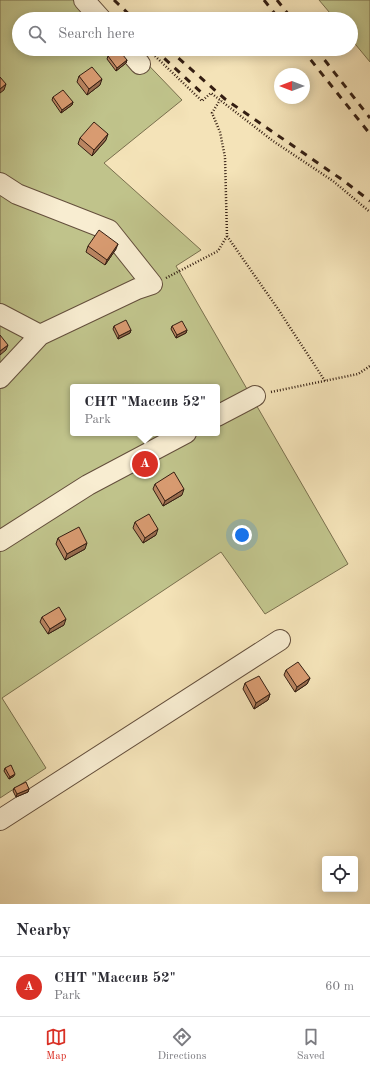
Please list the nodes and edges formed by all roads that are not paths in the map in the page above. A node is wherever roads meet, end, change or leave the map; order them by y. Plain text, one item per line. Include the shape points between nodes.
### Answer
1 (84, 0) edge
2 (95, 12) edge
3 (140, 56) edge
4 (146, 59) road end
5 (0, 183) edge
6 (0, 314) edge
7 (40, 335) junction
8 (0, 378) edge
9 (255, 396) road end
10 (220, 414) edge
11 (180, 436) edge
12 (0, 540) edge
13 (280, 640) dead end
14 (0, 820) edge

1 - 2 lane
3 - 4 lane
5 - 7 lane via 17,194 109,230 152,284
6 - 7 lane
7 - 8 lane
9 - 10 lane
11 - 12 lane via 88,485
13 - 14 lane

